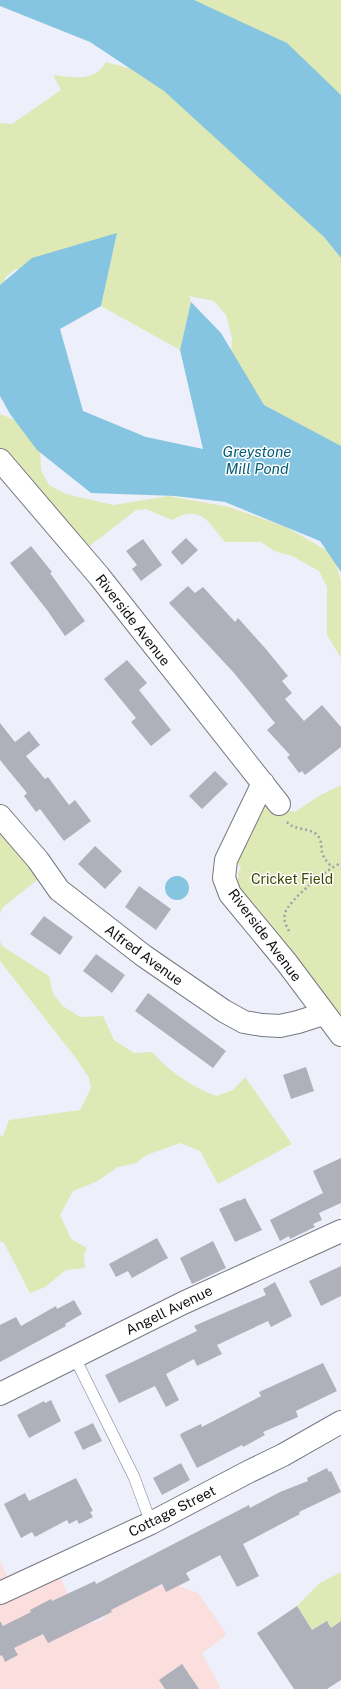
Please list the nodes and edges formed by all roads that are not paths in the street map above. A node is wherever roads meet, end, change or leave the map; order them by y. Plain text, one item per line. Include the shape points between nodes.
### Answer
1 (0, 460) edge
2 (263, 783) junction
3 (279, 804) road end
4 (0, 816) edge
5 (323, 1014) junction
6 (341, 1035) edge
7 (341, 1231) edge
8 (74, 1356) junction
9 (0, 1394) edge
10 (341, 1422) edge
11 (150, 1523) junction
12 (0, 1593) edge

1 - 2 street, Riverside Avenue via 99,576
2 - 3 street, Riverside Avenue
2 - 5 street, Riverside Avenue via 226,860 224,878 230,894 287,963
4 - 5 street, Alfred Avenue via 60,890 137,951 224,1011 244,1022 280,1026
5 - 6 street, Riverside Avenue
7 - 8 street, Angell Avenue
8 - 9 street, Angell Avenue
8 - 11 lane via 134,1477
10 - 11 street, Cottage Street via 283,1455
11 - 12 street, Cottage Street

